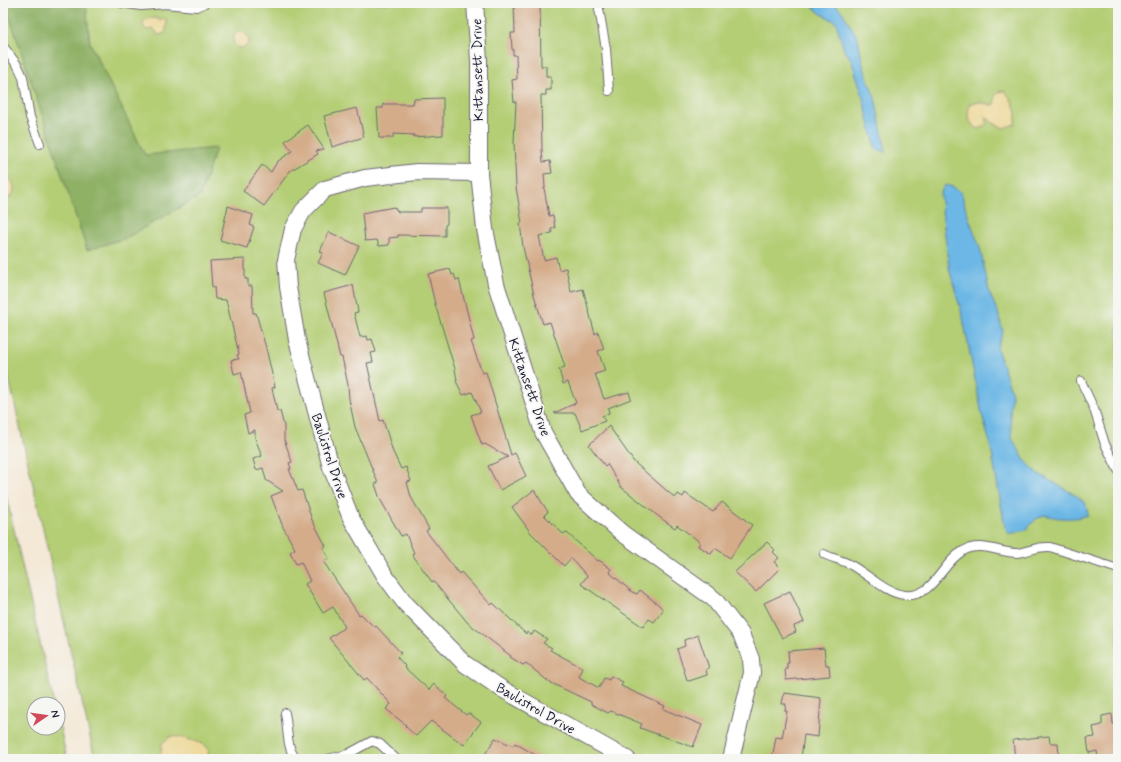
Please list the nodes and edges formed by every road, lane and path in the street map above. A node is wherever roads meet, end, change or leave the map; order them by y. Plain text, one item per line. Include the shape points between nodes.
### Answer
1 (121, 3) edge
2 (204, 3) edge
3 (475, 3) edge
4 (598, 3) edge
5 (3, 46) edge
6 (609, 91) dead end
7 (40, 144) dead end
8 (479, 173) junction
9 (1081, 381) dead end
10 (1118, 470) edge
11 (824, 554) dead end
12 (1118, 569) edge
13 (286, 713) dead end
14 (298, 759) edge
15 (328, 759) edge
16 (396, 759) edge
17 (627, 759) edge
18 (732, 759) edge

1 - 2 lane via 196,7
3 - 8 street, Kittansett Drive via 479,61
4 - 6 lane via 606,49
5 - 7 lane via 18,66 23,78 30,117
8 - 17 street, Baulistrol Drive via 417,172 365,178 325,189 303,211 293,229 286,260 288,287 301,355 331,466 351,518 385,576 405,603 465,664 502,689
8 - 18 street, Kittansett Drive via 485,229 496,284 543,432 578,494 622,533 714,599 734,622 748,647 752,673
9 - 10 lane via 1094,409 1105,444
11 - 12 lane via 848,563 889,590 904,595 919,595 926,591 950,561 971,548 1019,553 1038,546 1050,547
13 - 14 lane via 291,749
15 - 16 lane via 348,754 372,741 380,744

